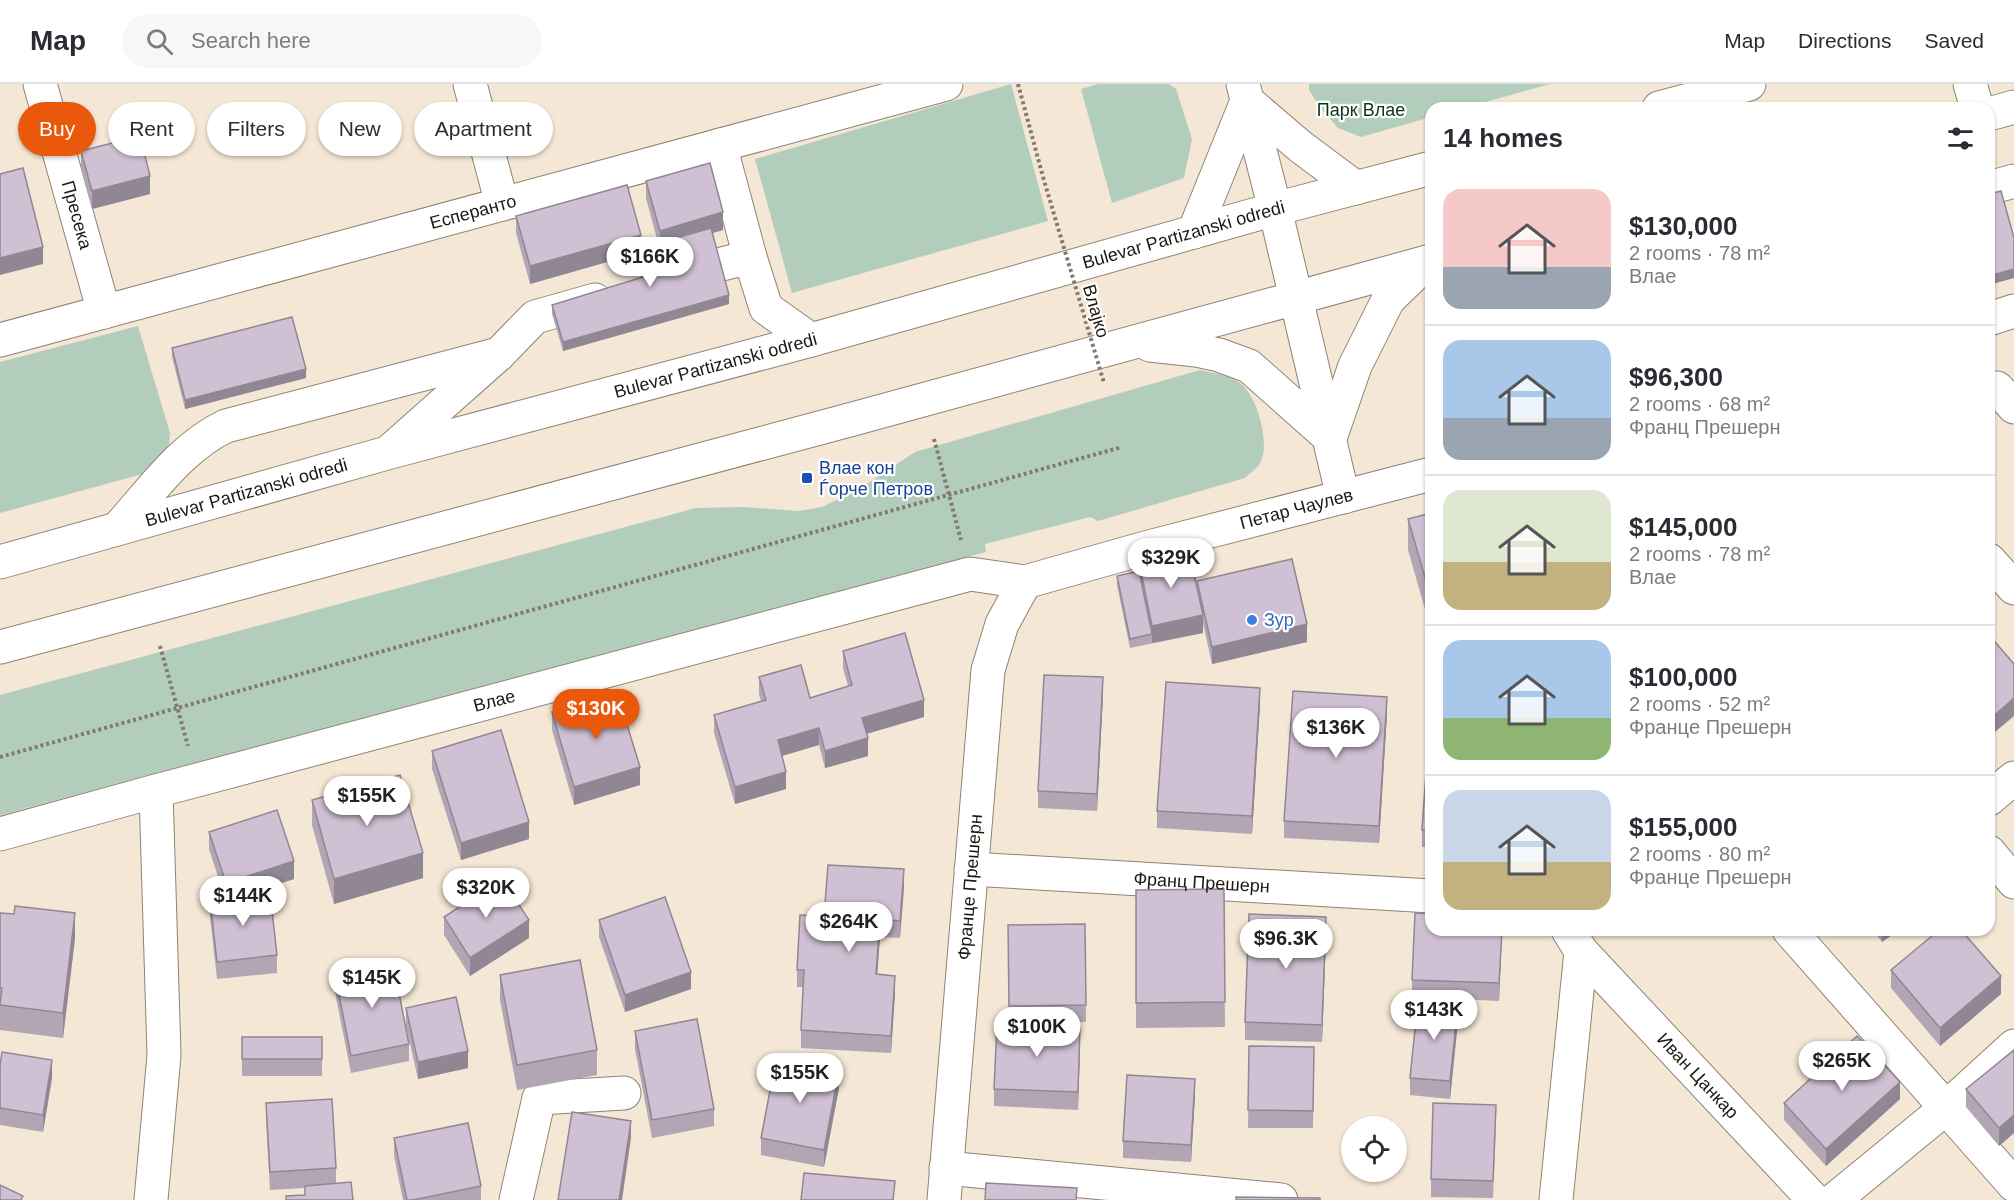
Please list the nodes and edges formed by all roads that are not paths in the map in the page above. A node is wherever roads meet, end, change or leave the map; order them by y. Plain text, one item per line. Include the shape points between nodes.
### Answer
1 (40, 84) edge
2 (470, 84) edge
3 (946, 84) edge
4 (1749, 84) edge
5 (1970, 84) edge
6 (908, 89) edge
7 (1245, 93) edge
8 (1682, 102) edge
9 (1975, 102) edge
10 (2014, 107) edge
11 (1995, 112) edge
12 (720, 145) junction
13 (1425, 170) edge
14 (2014, 181) edge
15 (1995, 186) edge
16 (1356, 188) junction
17 (502, 204) junction
18 (1275, 209) junction
19 (1194, 232) junction
20 (750, 257) junction
21 (1425, 262) edge
22 (718, 265) edge
23 (1425, 266) edge
24 (621, 292) edge
25 (1296, 298) junction
26 (2014, 310) edge
27 (104, 312) junction
28 (1995, 317) edge
29 (0, 340) edge
30 (811, 340) junction
31 (1133, 343) junction
32 (500, 354) junction
33 (1330, 438) junction
34 (387, 453) junction
35 (1425, 476) edge
36 (1344, 496) junction
37 (117, 529) junction
38 (0, 562) edge
39 (1995, 567) edge
40 (1024, 582) junction
41 (2014, 588) edge
42 (0, 646) edge
43 (2014, 778) edge
44 (156, 791) junction
45 (1995, 794) edge
46 (0, 834) edge
47 (1995, 859) edge
48 (971, 869) junction
49 (2014, 882) edge
50 (1425, 896) edge
51 (1793, 936) edge
52 (1575, 941) edge
53 (2014, 1046) edge
54 (624, 1093) dead end
55 (1946, 1108) junction
56 (946, 1168) junction
57 (2014, 1185) edge
58 (152, 1200) edge
59 (516, 1200) edge
60 (944, 1200) edge
61 (1281, 1200) edge
62 (1557, 1200) edge
63 (1814, 1200) edge
64 (1834, 1200) edge

1 - 27 street, Пресека
2 - 17 street
3 - 6 street, Есперанто
4 - 8 street
5 - 9 street
6 - 12 street, Есперанто
7 - 16 street via 1301,147
7 - 18 street
7 - 19 street
10 - 11 street
12 - 17 street, Есперанто
12 - 20 street
13 - 16 street, Bulevar Partizanski odredi
14 - 15 street
16 - 18 street, Bulevar Partizanski odredi
17 - 27 street, Есперанто
18 - 19 street, Bulevar Partizanski odredi
18 - 25 street
19 - 30 street, Bulevar Partizanski odredi
20 - 22 street
20 - 30 street via 766,308
21 - 25 street
23 - 33 street via 1388,300 1355,366
24 - 32 street via 535,317
25 - 31 street
25 - 33 street
26 - 28 street
27 - 29 street, Есперанто
30 - 34 street, Bulevar Partizanski odredi
31 - 33 street via 1196,350 1249,366
31 - 42 street
32 - 34 street
32 - 37 street via 214,431 188,450
33 - 36 street
34 - 37 street, Bulevar Partizanski odredi
35 - 36 street, Петар Чаулев
36 - 40 street, Петар Чаулев
37 - 38 street, Bulevar Partizanski odredi
39 - 41 street
40 - 44 street, Влае via 970,574
40 - 48 street, Францe Прешерн via 1002,624 988,670
43 - 45 street
44 - 46 street, Влае
44 - 58 street via 164,1055
47 - 49 street
48 - 50 street, Франц Прешерн
48 - 56 street, Францe Прешерн
51 - 55 street
52 - 62 street, Иван Цанкар
52 - 63 street, Иван Цанкар
53 - 55 street
54 - 59 street via 539,1098
55 - 57 street
55 - 64 street
56 - 60 street, Францe Прешерн
56 - 61 street

